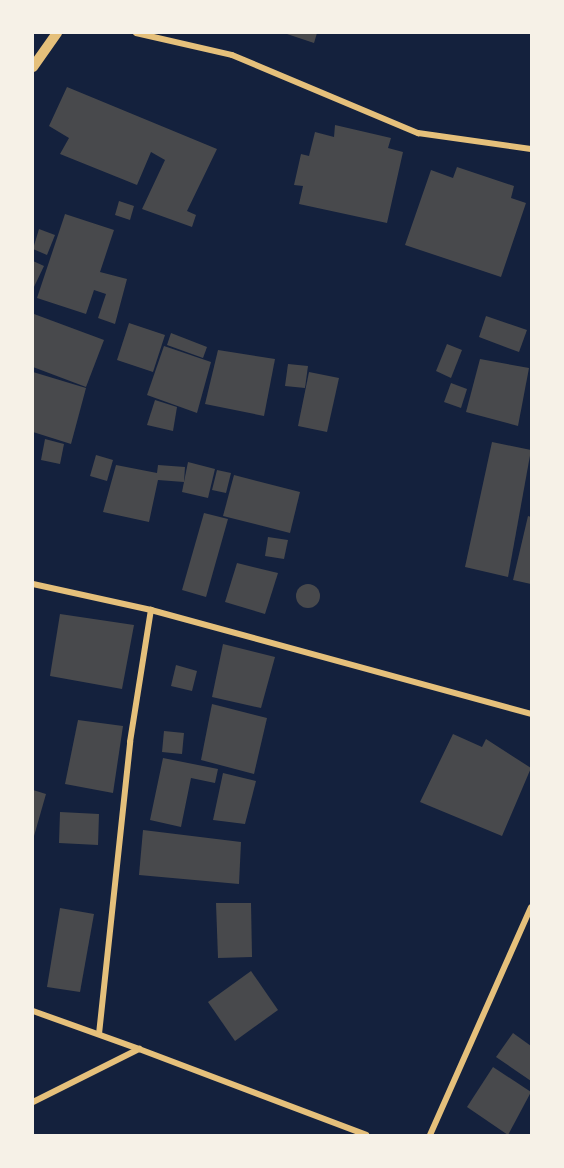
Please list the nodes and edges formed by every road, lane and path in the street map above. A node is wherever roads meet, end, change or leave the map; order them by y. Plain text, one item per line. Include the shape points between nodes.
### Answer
1 (57, 33) edge
2 (136, 33) edge
3 (33, 67) edge
4 (531, 149) edge
5 (33, 584) edge
6 (151, 610) junction
7 (531, 714) edge
8 (531, 907) edge
9 (33, 1011) edge
10 (99, 1034) junction
11 (139, 1049) junction
12 (33, 1102) edge
13 (366, 1135) edge
14 (429, 1135) edge

1 - 3 street
2 - 4 street via 232,55 418,133
5 - 6 street
6 - 7 street
6 - 10 street via 130,742
8 - 14 street
9 - 10 street
10 - 11 street
11 - 12 street
11 - 13 street

